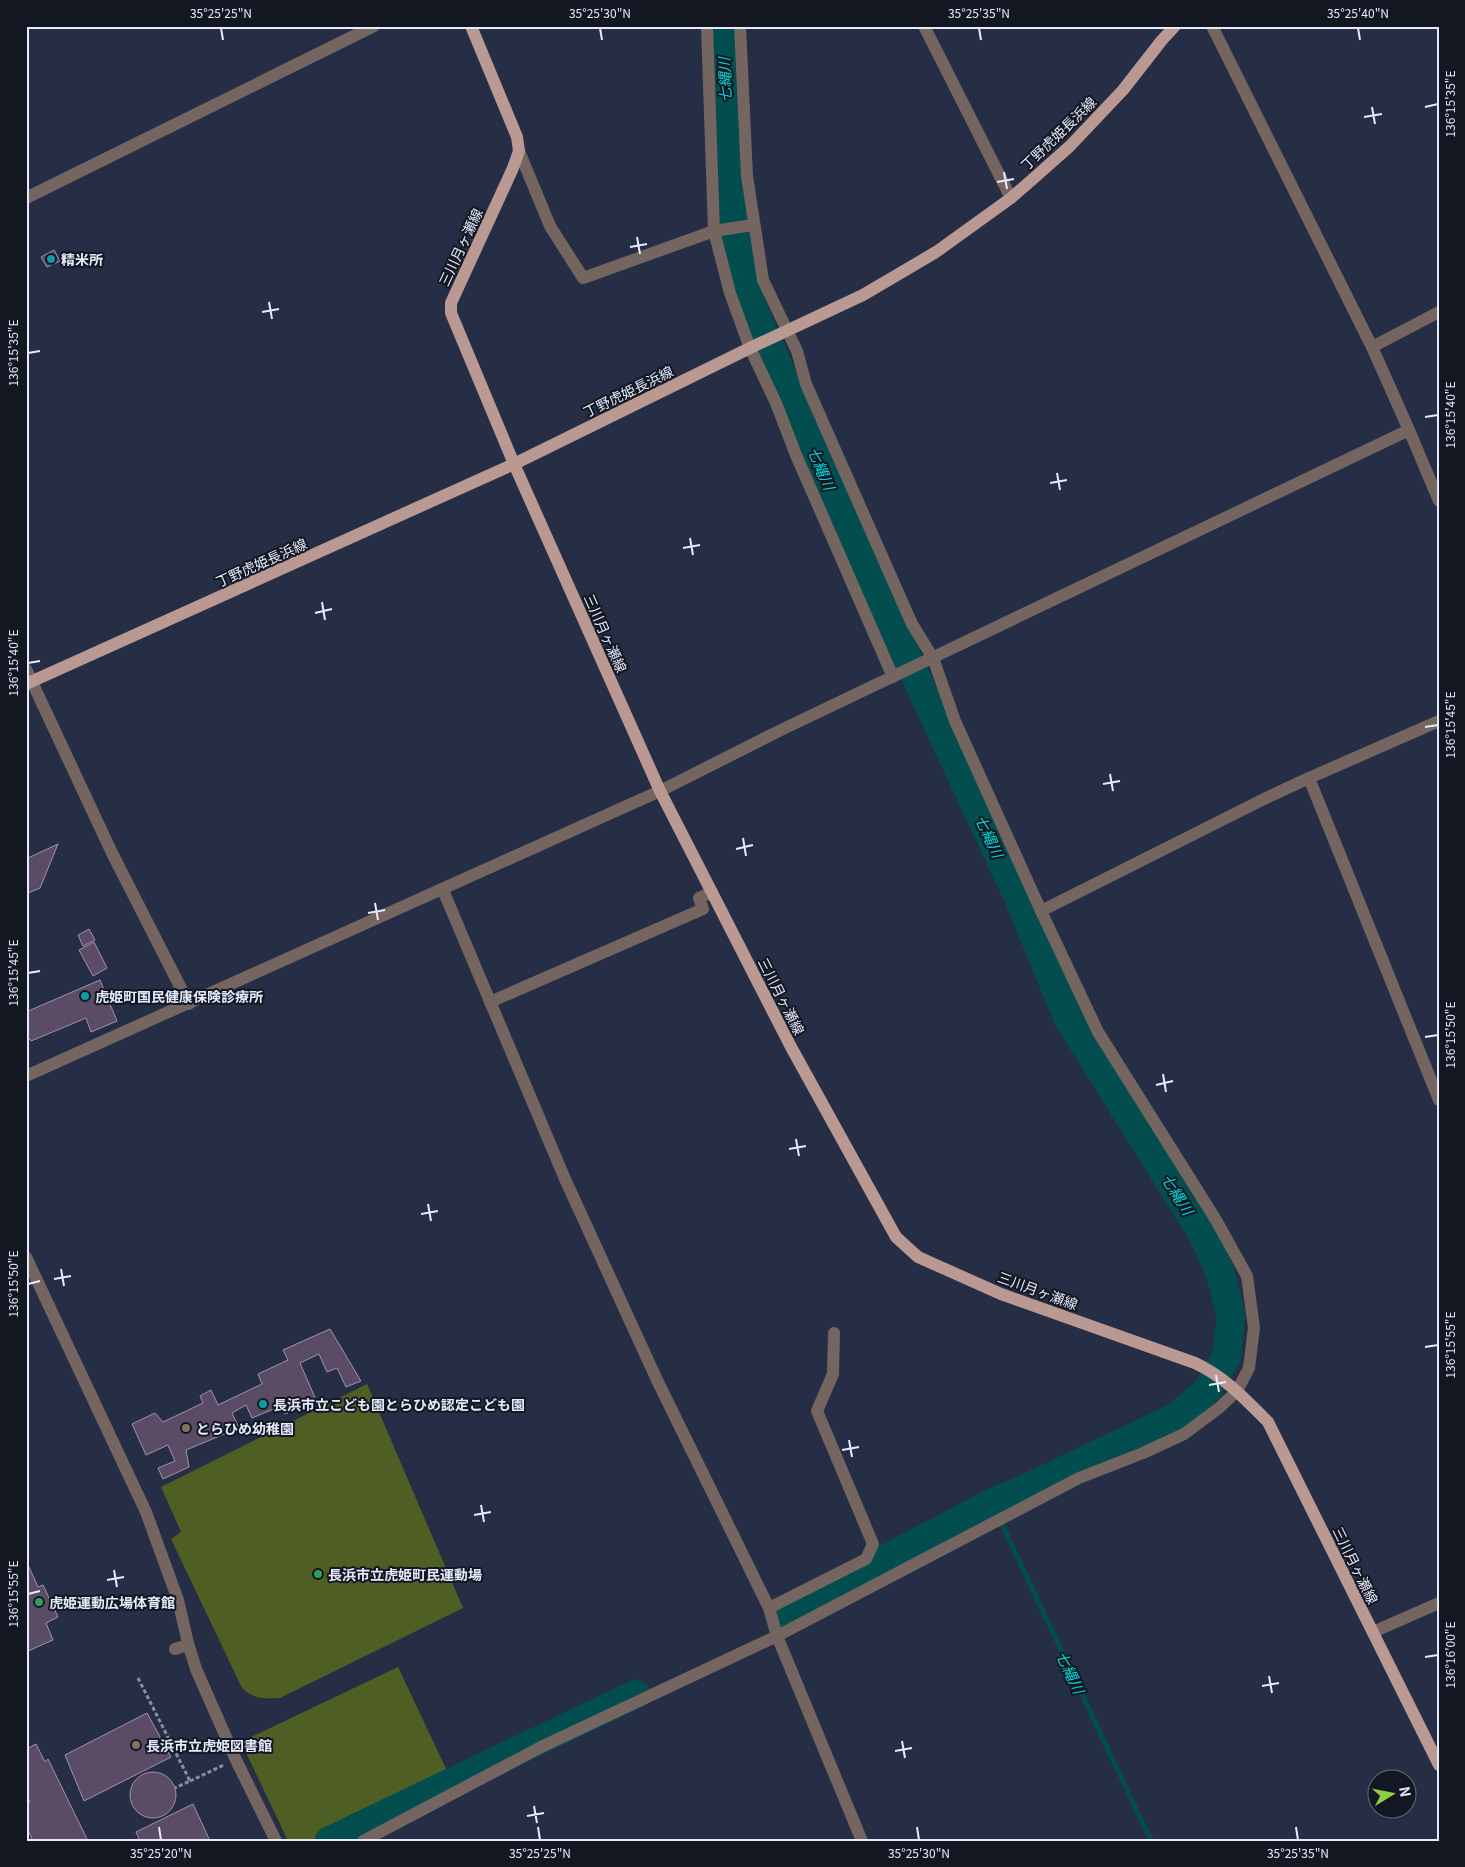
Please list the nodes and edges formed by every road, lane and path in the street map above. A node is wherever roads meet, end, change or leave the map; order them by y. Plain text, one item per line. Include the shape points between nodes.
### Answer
1 (374, 26) edge
2 (471, 26) edge
3 (707, 26) edge
4 (740, 26) edge
5 (924, 26) edge
6 (1175, 26) edge
7 (1212, 26) edge
8 (519, 151) junction
9 (26, 198) edge
10 (1011, 198) junction
11 (753, 225) junction
12 (714, 231) junction
13 (1439, 312) edge
14 (785, 332) junction
15 (752, 347) junction
16 (1372, 347) junction
17 (1409, 430) junction
18 (514, 464) junction
19 (1439, 501) edge
20 (933, 658) junction
21 (26, 669) edge
22 (893, 677) junction
23 (29, 683) edge
24 (1439, 721) edge
25 (1308, 778) junction
26 (660, 791) junction
27 (443, 890) junction
28 (712, 892) junction
29 (1041, 911) junction
30 (490, 1002) junction
31 (189, 1004) junction
32 (26, 1076) edge
33 (1439, 1100) edge
34 (26, 1257) edge
35 (834, 1333) dead end
36 (1237, 1391) junction
37 (1439, 1603) edge
38 (769, 1608) junction
39 (1372, 1632) junction
40 (777, 1636) junction
41 (188, 1645) junction
42 (175, 1649) dead end
43 (138, 1678) dead end
44 (236, 1760) junction
45 (1439, 1765) edge
46 (190, 1781) junction
47 (176, 1788) dead end
48 (276, 1841) edge
49 (363, 1841) edge
50 (862, 1841) edge

1 - 9 street
2 - 8 main road via 517,137
3 - 12 street
4 - 11 street via 746,176
5 - 10 street
6 - 10 main road, 丁野虎姫長浜線 via 1123,90 1070,146
7 - 16 street
8 - 12 street via 550,226 583,278
8 - 18 main road, 三川月ヶ瀬線 via 451,303 451,313
10 - 14 main road, 丁野虎姫長浜線 via 936,252 863,295
11 - 12 street
11 - 14 street via 763,280
12 - 15 street via 730,293
13 - 16 street
14 - 15 main road, 丁野虎姫長浜線
14 - 20 street via 797,351 806,384 912,624
15 - 18 main road, 丁野虎姫長浜線
15 - 22 street
16 - 17 street
17 - 19 street
17 - 20 street
18 - 23 main road, 丁野虎姫長浜線
18 - 26 main road, 三川月ヶ瀬線
20 - 22 street
20 - 29 street via 955,720
21 - 23 street
22 - 26 street
23 - 31 street
24 - 25 street
25 - 29 street
25 - 33 street
26 - 27 street
26 - 28 main road, 三川月ヶ瀬線
27 - 30 street
27 - 31 street
28 - 30 street via 699,898 703,909
28 - 36 main road, 三川月ヶ瀬線 via 791,1047 896,1237 918,1256 1001,1294 1195,1363
29 - 36 street via 1098,1032 1216,1220 1247,1276 1254,1328 1248,1368
30 - 38 street via 565,1179 657,1380
31 - 32 street
34 - 41 street via 146,1512 158,1563 178,1600
35 - 38 street via 833,1374 817,1411 872,1544 866,1559
36 - 39 main road, 三川月ヶ瀬線 via 1268,1422
36 - 40 street via 1184,1434 1079,1478
37 - 39 street
38 - 40 street
39 - 45 main road, 三川月ヶ瀬線
40 - 49 street via 542,1747
40 - 50 street
41 - 42 street
41 - 44 street
43 - 46 path
44 - 46 path
44 - 48 street
46 - 47 path

